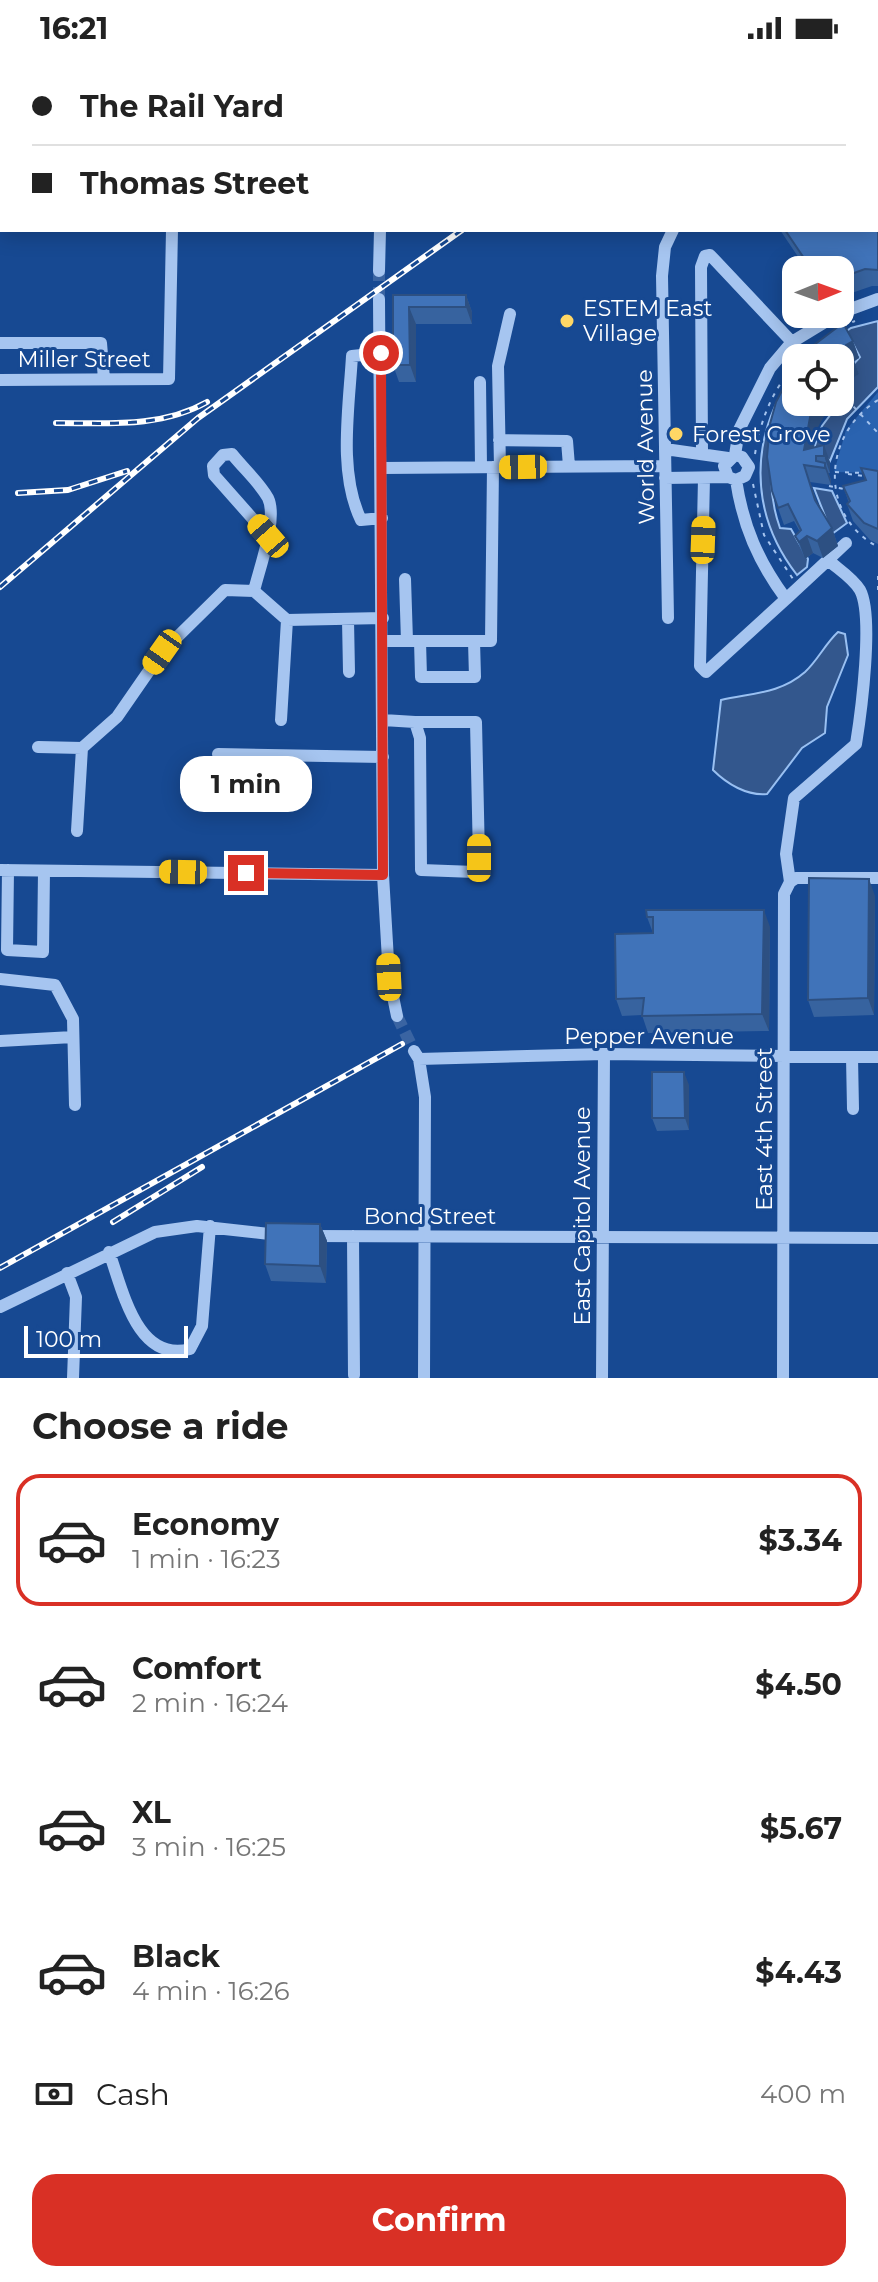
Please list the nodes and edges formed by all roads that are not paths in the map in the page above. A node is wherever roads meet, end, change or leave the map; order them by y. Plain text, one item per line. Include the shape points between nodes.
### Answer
1 (172, 232) edge
2 (380, 232) edge
3 (672, 232) edge
4 (379, 271) tunnel mouth
5 (379, 299) tunnel mouth
6 (878, 299) edge
7 (854, 308) edge
8 (510, 314) dead end
9 (815, 328) edge
10 (792, 342) junction
11 (0, 343) edge
12 (381, 353) junction
13 (104, 379) junction
14 (0, 380) edge
15 (480, 382) dead end
16 (499, 440) junction
17 (665, 449) junction
18 (702, 453) junction
19 (732, 457) junction
20 (569, 466) junction
21 (491, 467) junction
22 (382, 468) junction
23 (665, 472) junction
24 (704, 478) junction
25 (732, 479) junction
26 (382, 518) junction
27 (268, 536) junction
28 (846, 543) dead end
29 (828, 560) junction
30 (405, 579) dead end
31 (254, 591) junction
32 (786, 599) junction
33 (383, 618) junction
34 (668, 618) dead end
35 (287, 620) junction
36 (348, 620) junction
37 (383, 641) junction
38 (413, 641) junction
39 (474, 641) junction
40 (349, 672) dead end
41 (281, 720) dead end
42 (383, 720) junction
43 (415, 722) junction
44 (38, 747) dead end
45 (82, 748) junction
46 (218, 754) dead end
47 (383, 757) junction
48 (77, 831) dead end
49 (4, 870) edge
50 (44, 871) junction
51 (383, 875) junction
52 (878, 878) edge
53 (790, 882) junction
54 (0, 979) edge
55 (397, 1016) tunnel mouth
56 (73, 1037) junction
57 (0, 1041) edge
58 (604, 1054) junction
59 (784, 1057) junction
60 (852, 1057) junction
61 (878, 1057) edge
62 (75, 1105) dead end
63 (853, 1109) dead end
64 (210, 1226) junction
65 (353, 1236) junction
66 (423, 1236) junction
67 (602, 1237) junction
68 (784, 1238) junction
69 (878, 1238) edge
70 (109, 1252) junction
71 (67, 1273) junction
72 (0, 1307) edge
73 (354, 1375) dead end
74 (73, 1378) edge
75 (424, 1378) edge
76 (602, 1378) edge
77 (783, 1378) edge

1 - 13 street, Miller Street via 169,379
2 - 4 street
3 - 17 street, World Avenue via 662,276
5 - 12 street
6 - 7 street
8 - 16 street via 498,366
9 - 10 street
10 - 18 street via 710,255 705,256
10 - 19 street via 752,398
11 - 13 street via 101,343
12 - 22 street
12 - 26 street via 352,356 349,445 350,499 361,520
13 - 14 street, Miller Street
15 - 21 street
16 - 20 street via 567,441
16 - 21 street
17 - 18 street
17 - 23 street, World Avenue
18 - 19 street
19 - 25 street via 724,466
19 - 25 street via 742,457 749,467 745,476
20 - 21 street
20 - 23 street
21 - 22 street
21 - 39 street via 491,641
22 - 26 street
23 - 24 street
23 - 34 street, World Avenue
24 - 25 street
24 - 32 street via 700,666 706,672 712,668
25 - 32 street via 761,566
26 - 33 street
27 - 27 street via 268,497 232,454 223,455 213,466 214,475
27 - 31 street
28 - 29 street
29 - 32 street
29 - 53 street, East 4th Street via 860,590 864,694 856,744 794,798 786,854
30 - 38 street
31 - 35 street
31 - 45 street via 225,590 162,652 117,717
33 - 36 street
33 - 37 street
35 - 36 street
35 - 41 street
36 - 40 street
37 - 38 street
37 - 42 street
38 - 39 street
38 - 39 street via 421,677 475,677
42 - 43 street
42 - 47 street
43 - 43 street via 420,738 421,870 475,872 476,722
44 - 45 street
45 - 48 street
46 - 47 street
47 - 51 street
49 - 50 street
49 - 50 street via 7,950 43,952
50 - 51 street
51 - 55 street via 389,977
52 - 53 street
53 - 59 street, East 4th Street via 784,894
54 - 56 street via 55,985 73,1019
56 - 57 street
56 - 62 street
58 - 59 street, Pepper Avenue
58 - 66 street, Pepper Avenue via 417,1055 425,1097
58 - 67 street, East Capitol Avenue
59 - 60 street, Pepper Avenue
59 - 68 street, East 4th Street
60 - 61 street, Pepper Avenue
60 - 63 street
64 - 65 street, Bond Street via 293,1236
64 - 70 street, Bond Street via 155,1232
64 - 70 street via 202,1326 190,1349 179,1352 168,1353 145,1338
65 - 66 street, Bond Street
65 - 73 street
66 - 67 street, Bond Street
66 - 75 street
67 - 68 street, Bond Street
67 - 76 street, East Capitol Avenue
68 - 69 street, Bond Street
68 - 77 street, East 4th Street
70 - 71 street, Bond Street
71 - 72 street, Bond Street
71 - 74 street via 76,1297

